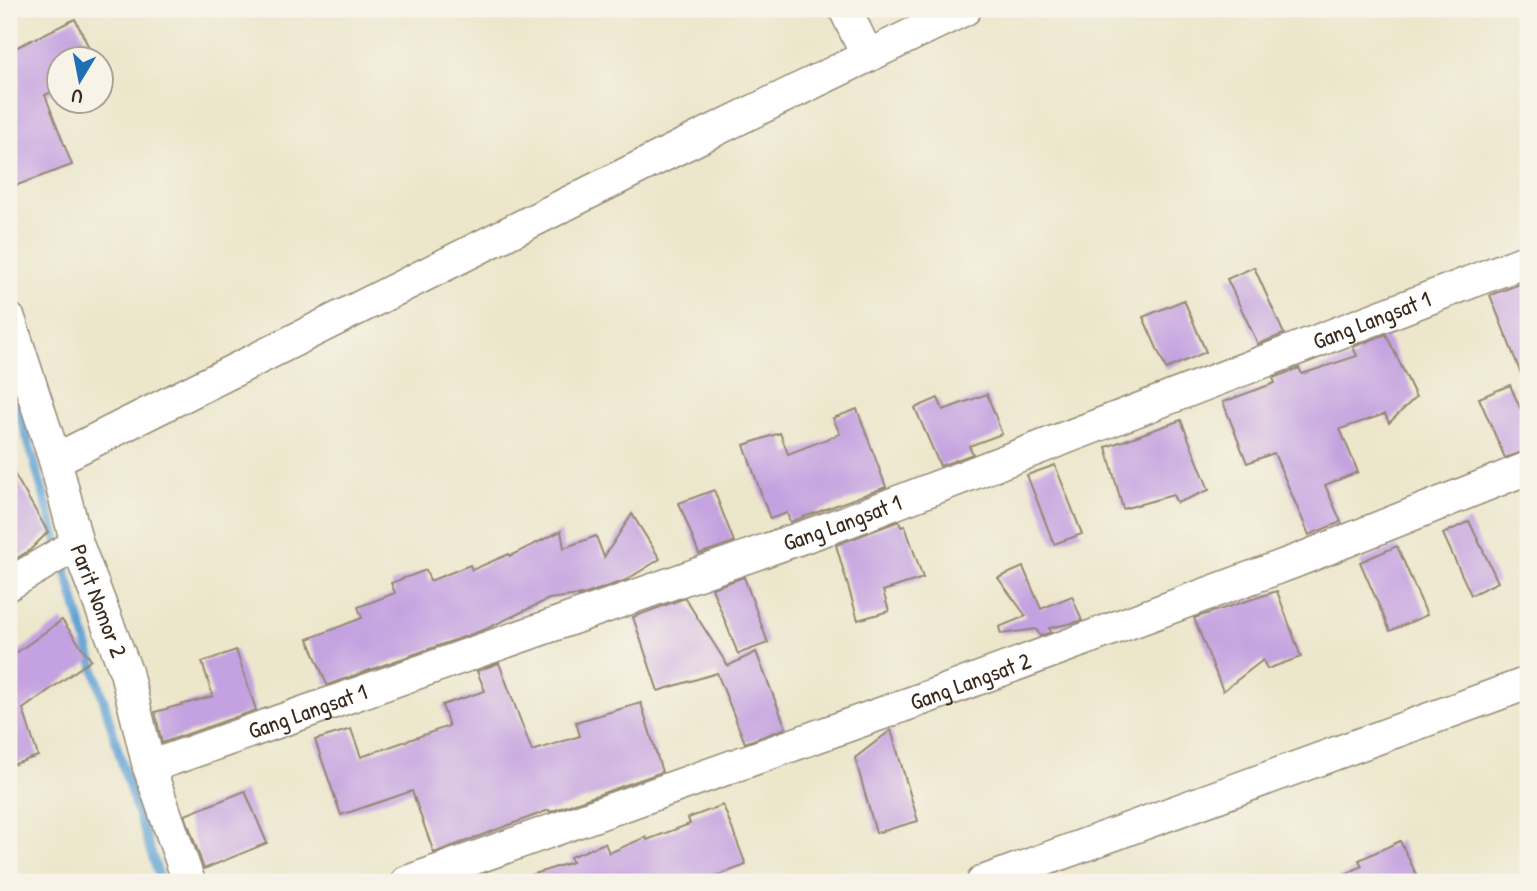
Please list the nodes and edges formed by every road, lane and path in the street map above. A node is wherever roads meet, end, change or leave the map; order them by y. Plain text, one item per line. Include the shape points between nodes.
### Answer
1 (845, 9) edge
2 (965, 9) edge
3 (867, 55) junction
4 (1528, 260) edge
5 (12, 340) edge
6 (55, 460) junction
7 (1528, 468) edge
8 (77, 544) junction
9 (9, 584) edge
10 (1528, 683) edge
11 (149, 767) junction
12 (190, 882) edge
13 (407, 882) edge
14 (983, 882) edge

1 - 3 street
2 - 3 street
3 - 6 street
4 - 11 street, Gang Langsat 1 via 846,522
5 - 6 street, Parit Nomor 2
6 - 8 street, Parit Nomor 2
7 - 13 street, Gang Langsat 2 via 1296,561 939,693
8 - 9 street
8 - 11 street, Parit Nomor 2 via 126,672
10 - 14 street
11 - 12 street, Parit Nomor 2

